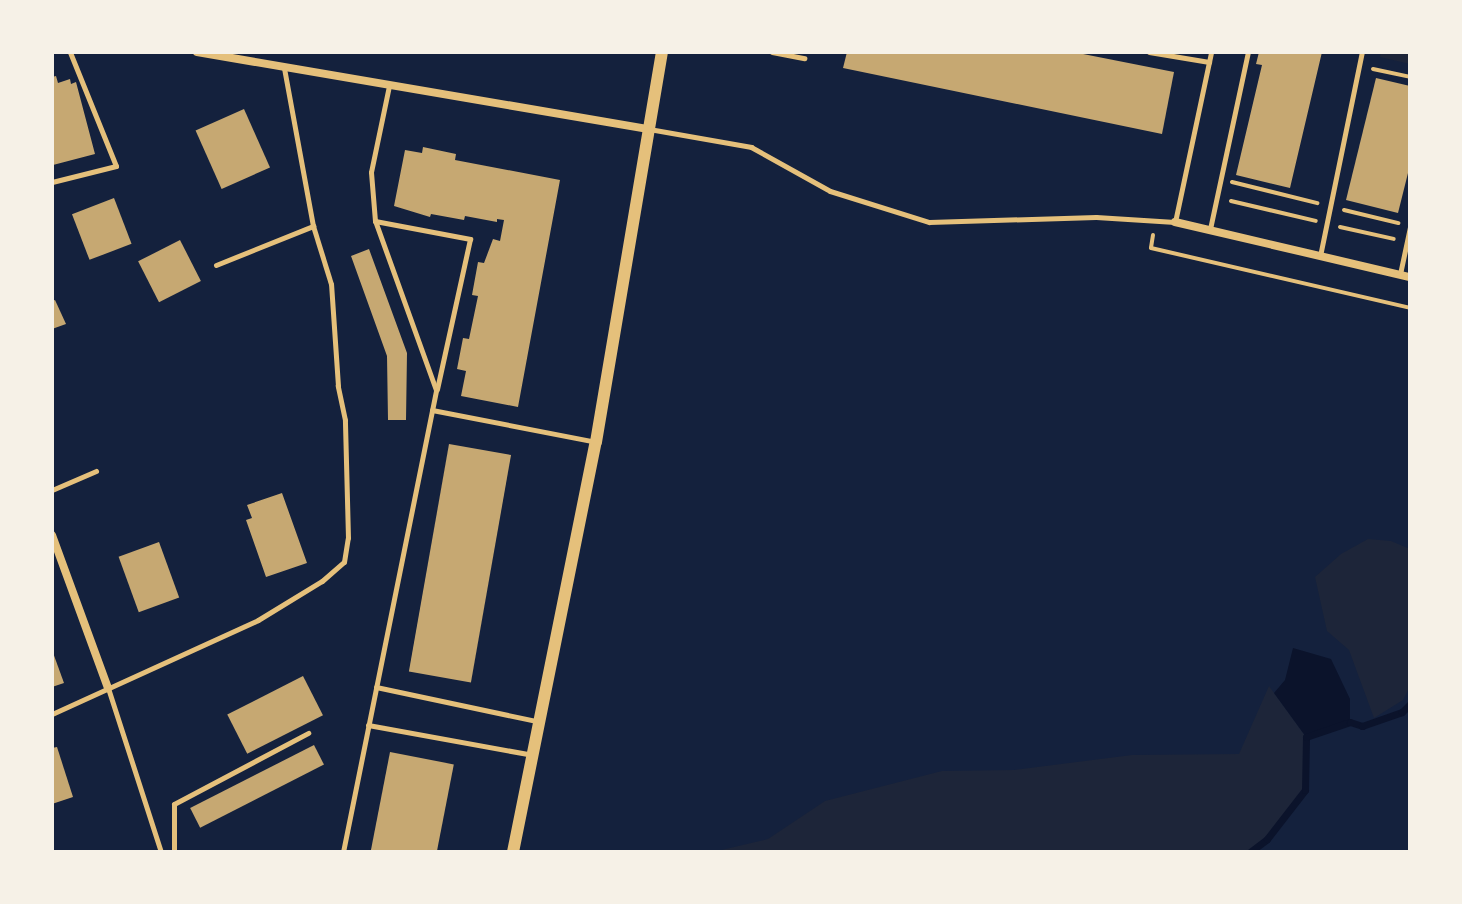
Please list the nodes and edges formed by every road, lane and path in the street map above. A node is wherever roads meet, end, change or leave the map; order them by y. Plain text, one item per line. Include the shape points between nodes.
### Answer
1 (70, 52) edge
2 (197, 52) edge
3 (662, 52) edge
4 (772, 52) edge
5 (1149, 52) edge
6 (1211, 52) edge
7 (1248, 52) edge
8 (1362, 52) edge
9 (210, 54) edge
10 (804, 58) dead end
11 (1209, 62) junction
12 (1359, 66) junction
13 (284, 68) junction
14 (1410, 77) edge
15 (389, 86) junction
16 (648, 129) junction
17 (52, 182) edge
18 (1217, 198) junction
19 (375, 221) junction
20 (1156, 221) junction
21 (1175, 222) junction
22 (1327, 224) junction
23 (313, 226) junction
24 (1410, 227) edge
25 (1210, 230) junction
26 (1406, 242) junction
27 (1319, 257) junction
28 (216, 265) dead end
29 (1399, 275) junction
30 (1410, 277) edge
31 (1410, 308) edge
32 (436, 390) junction
33 (432, 410) junction
34 (596, 442) junction
35 (96, 471) dead end
36 (52, 490) edge
37 (52, 535) edge
38 (376, 687) junction
39 (108, 688) junction
40 (52, 714) edge
41 (541, 723) junction
42 (368, 725) junction
43 (308, 733) dead end
44 (534, 755) junction
45 (161, 852) edge
46 (174, 852) edge
47 (343, 852) edge
48 (513, 852) edge

1 - 17 lane via 116,166
2 - 9 street
3 - 16 street
4 - 10 lane
5 - 11 lane
6 - 11 lane
7 - 18 lane
8 - 12 lane
9 - 13 street
11 - 21 lane
12 - 14 path
12 - 22 lane
13 - 15 street
13 - 23 lane
15 - 16 street
15 - 19 lane via 371,172
16 - 20 lane via 751,147 830,191 929,222 1096,217
16 - 34 street
18 - 22 path
18 - 25 lane
19 - 32 lane
19 - 32 lane via 470,239
20 - 21 lane
20 - 31 path via 1151,248
21 - 25 street
22 - 26 path
22 - 27 lane
23 - 28 lane
23 - 39 lane via 331,284 345,420 344,562 258,620
24 - 26 lane
25 - 27 street
26 - 29 lane
27 - 29 street
29 - 30 street
32 - 33 lane
33 - 34 lane
33 - 38 lane
34 - 41 street
35 - 36 lane
37 - 39 street
38 - 41 lane
38 - 42 lane
39 - 40 lane
39 - 45 lane
41 - 44 street
42 - 44 lane
42 - 47 lane
43 - 46 lane via 174,804
44 - 48 street

